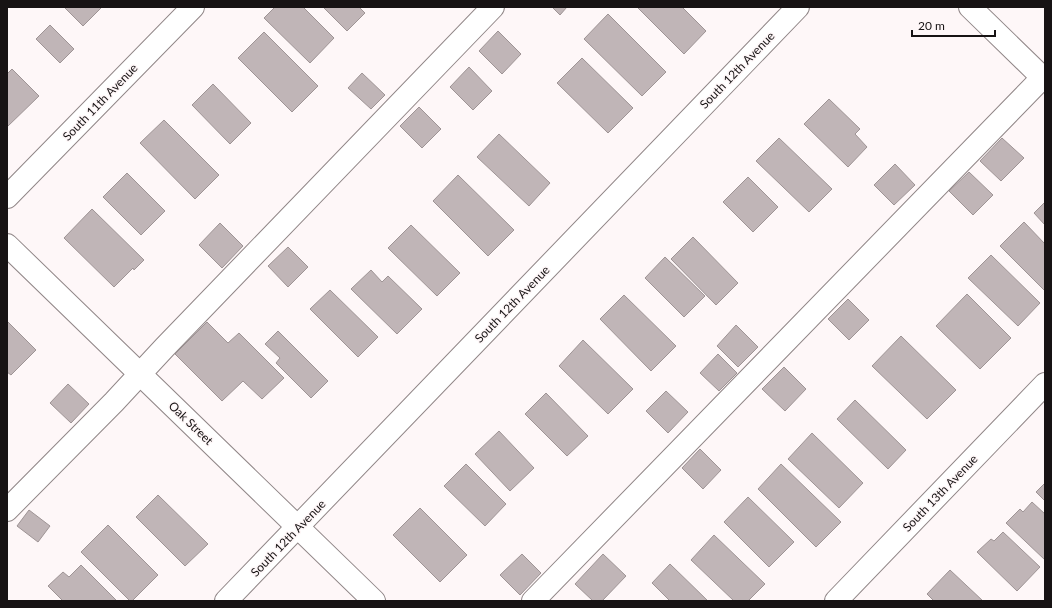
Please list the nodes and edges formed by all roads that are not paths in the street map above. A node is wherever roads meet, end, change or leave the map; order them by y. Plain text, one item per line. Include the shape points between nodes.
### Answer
1 (194, 7) edge
2 (493, 7) edge
3 (798, 7) edge
4 (970, 7) edge
5 (1044, 78) edge
6 (7, 197) edge
7 (7, 245) edge
8 (140, 374) junction
9 (1045, 384) edge
10 (7, 510) edge
11 (298, 527) junction
12 (226, 601) edge
13 (374, 601) edge
14 (533, 601) edge
15 (836, 601) edge

1 - 6 street, South 11th Avenue
2 - 8 street
3 - 11 street, South 12th Avenue
4 - 5 street
5 - 14 street
7 - 8 street, Oak Street
8 - 10 street
8 - 11 street, Oak Street
9 - 15 street, South 13th Avenue
11 - 12 street, South 12th Avenue
11 - 13 street, Oak Street

